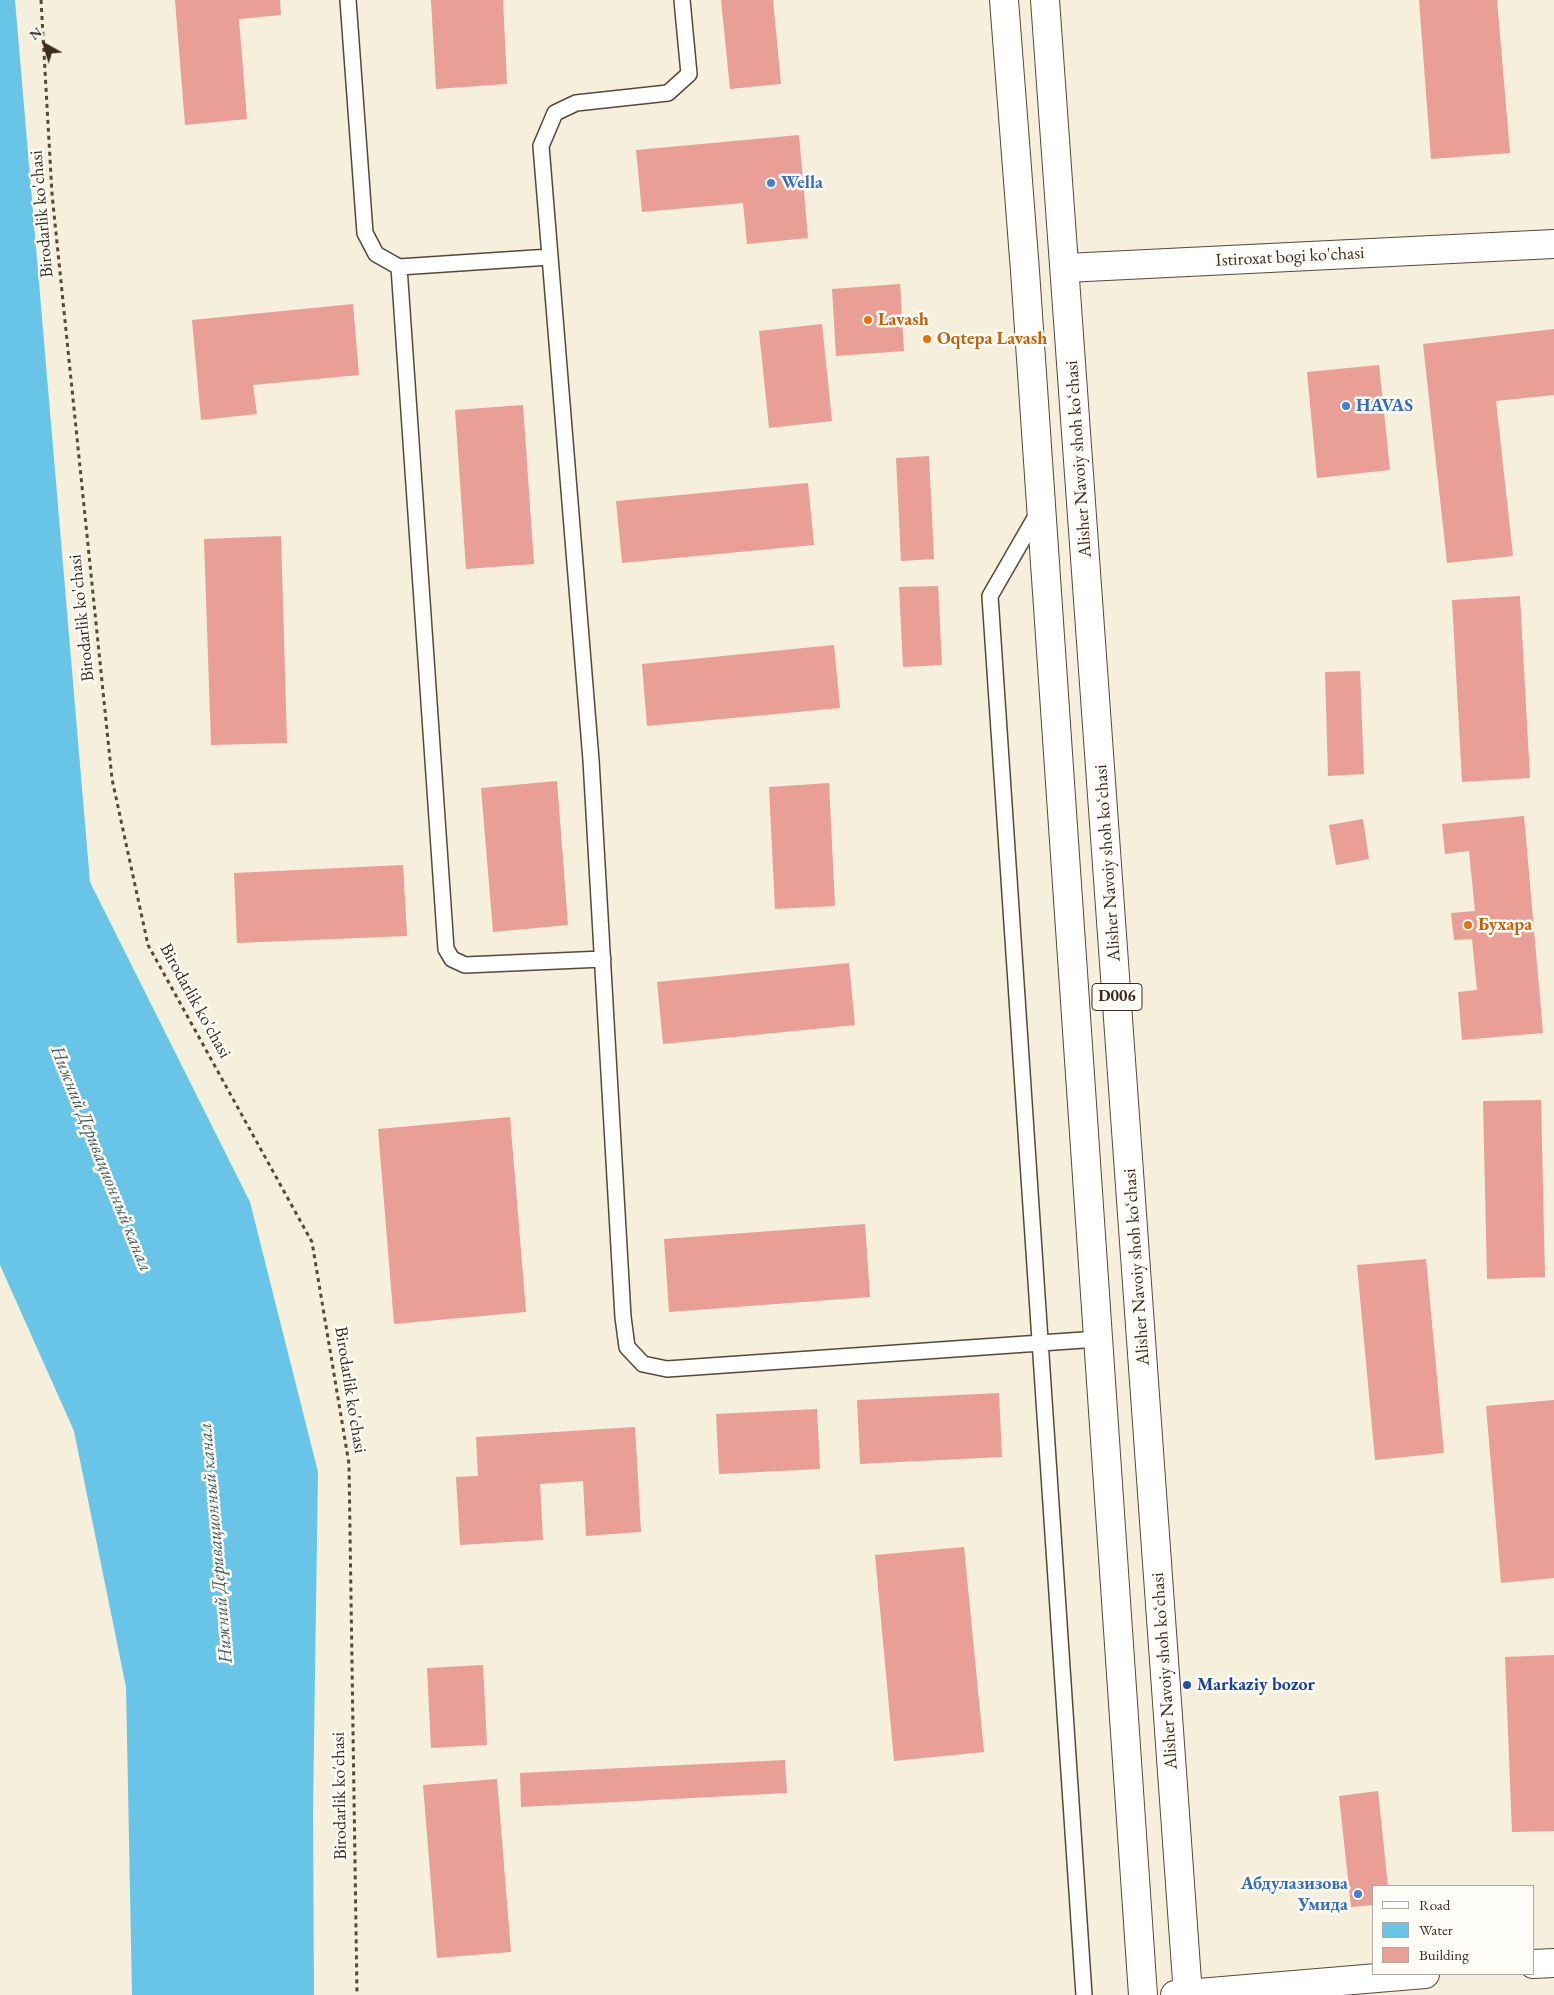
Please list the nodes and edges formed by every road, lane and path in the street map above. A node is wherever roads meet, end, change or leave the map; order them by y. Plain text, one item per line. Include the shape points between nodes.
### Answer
1 (41, 0) edge
2 (348, 0) edge
3 (682, 0) edge
4 (1004, 0) edge
5 (1045, 0) edge
6 (1554, 244) edge
7 (550, 257) junction
8 (399, 267) junction
9 (1066, 268) junction
10 (1025, 271) junction
11 (1041, 507) junction
12 (602, 959) junction
13 (1098, 1339) junction
14 (1040, 1344) junction
15 (1554, 1963) edge
16 (1534, 1964) edge
17 (1414, 1975) edge
18 (357, 1995) edge
19 (1084, 1995) edge
20 (1143, 1995) edge
21 (1184, 1995) edge

1 - 18 path, Birodarlik ko'chasi via 52,194 112,779 148,945 312,1242 349,1464
2 - 8 lane via 365,233 376,254
3 - 7 lane via 689,74 668,93 576,103 555,113 541,146
4 - 10 main road, D006
5 - 9 main road, Alisher Navoiy shoh koʻchasi / D006
6 - 9 main road, Istiroxat bogi ko'chasi
7 - 8 lane
7 - 12 lane via 591,760
8 - 12 lane via 446,949 452,959 465,965
9 - 10 main road, Istiroxat bogi ko'chasi
9 - 21 main road, Alisher Navoiy shoh koʻchasi / D006
10 - 11 main road, D006
11 - 13 main road, D006
11 - 14 lane via 990,596
12 - 14 lane via 623,1317 627,1347 643,1364 666,1369
13 - 14 lane
13 - 20 main road, D006
14 - 19 lane
15 - 16 main road
17 - 21 main road

